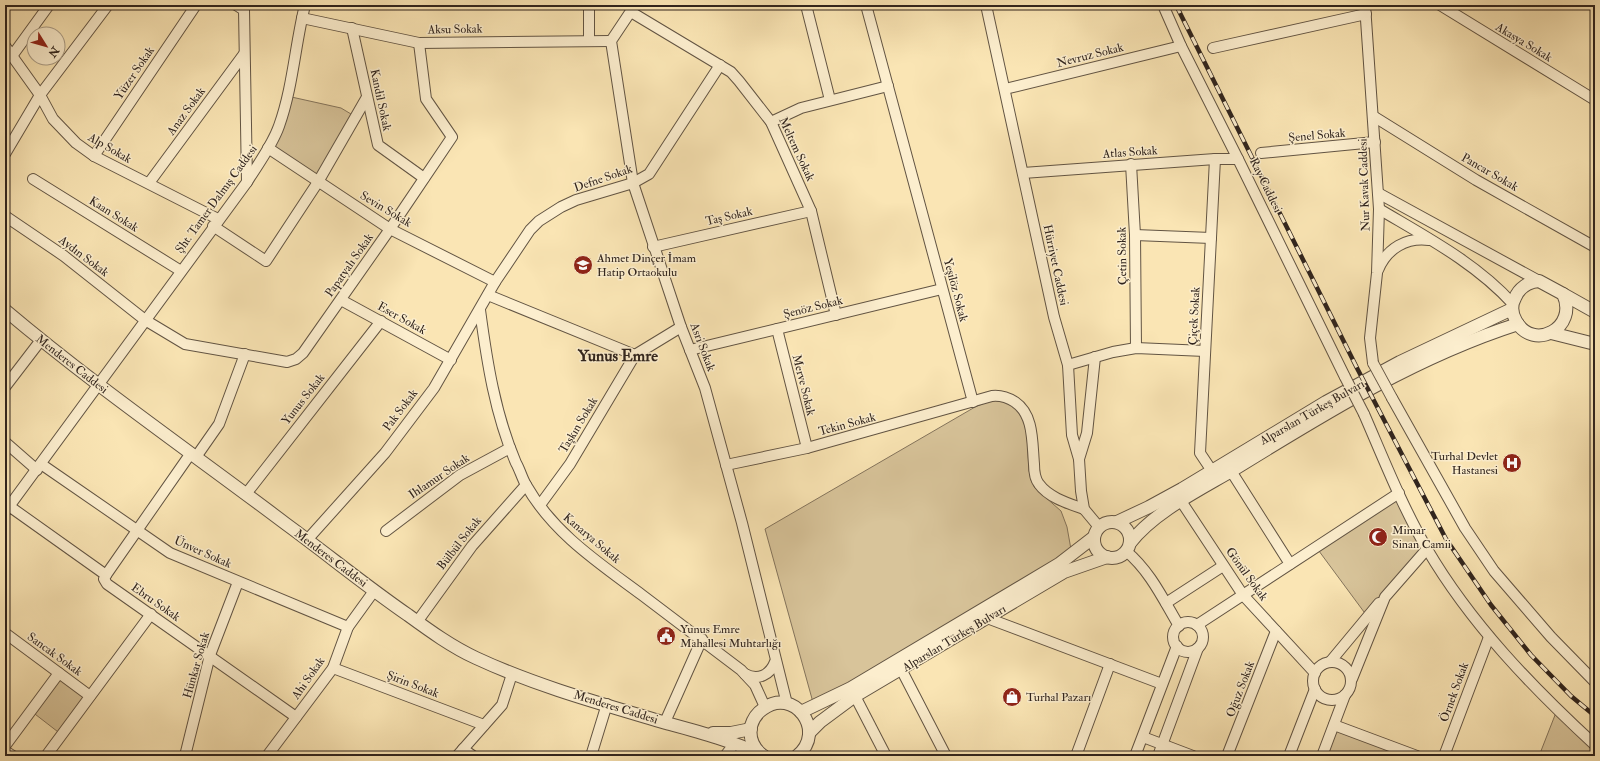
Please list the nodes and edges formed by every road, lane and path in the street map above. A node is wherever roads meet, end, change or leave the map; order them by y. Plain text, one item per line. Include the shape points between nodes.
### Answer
1 (49, 5) edge
2 (108, 5) edge
3 (196, 5) edge
4 (236, 5) edge
5 (305, 5) edge
6 (589, 5) edge
7 (806, 5) edge
8 (866, 5) edge
9 (986, 5) edge
10 (1163, 5) edge
11 (1440, 5) edge
12 (633, 8) edge
13 (1366, 10) edge
14 (302, 18) junction
15 (352, 28) junction
16 (589, 41) junction
17 (611, 41) junction
18 (419, 43) junction
19 (5, 46) edge
20 (1181, 46) junction
21 (1213, 48) dead end
22 (244, 54) junction
23 (12, 56) junction
24 (720, 65) junction
25 (888, 86) junction
26 (1005, 89) junction
27 (40, 96) junction
28 (367, 97) junction
29 (830, 100) junction
30 (1595, 100) edge
31 (1374, 116) junction
32 (771, 122) junction
33 (1376, 142) junction
34 (268, 148) junction
35 (1261, 153) dead end
36 (5, 154) edge
37 (94, 156) junction
38 (1215, 159) junction
39 (1238, 159) junction
40 (1132, 164) junction
41 (1023, 173) junction
42 (424, 178) junction
43 (33, 179) dead end
44 (247, 182) junction
45 (318, 182) junction
46 (633, 183) junction
47 (148, 184) junction
48 (1378, 193) junction
49 (1379, 209) junction
50 (810, 211) junction
51 (5, 216) edge
52 (216, 222) junction
53 (390, 229) junction
54 (1136, 235) junction
55 (1211, 238) junction
56 (1431, 240) junction
57 (653, 247) junction
58 (1595, 247) edge
59 (181, 271) junction
60 (1377, 273) junction
61 (1538, 281) junction
62 (495, 282) junction
63 (942, 289) junction
64 (1563, 294) junction
65 (488, 295) junction
66 (341, 300) junction
67 (1512, 307) junction
68 (5, 310) edge
69 (480, 310) junction
70 (1595, 312) edge
71 (836, 315) junction
72 (145, 320) junction
73 (381, 321) junction
74 (1518, 324) junction
75 (681, 327) junction
76 (777, 329) junction
77 (1551, 333) junction
78 (41, 340) junction
79 (1595, 344) edge
80 (1136, 348) junction
81 (690, 350) junction
82 (1206, 351) junction
83 (245, 354) junction
84 (634, 355) junction
85 (1095, 357) junction
86 (451, 360) junction
87 (1068, 365) junction
88 (1383, 382) junction
89 (98, 385) junction
90 (5, 387) edge
91 (973, 402) junction
92 (5, 442) edge
93 (510, 448) junction
94 (807, 448) junction
95 (194, 455) junction
96 (1079, 459) junction
97 (726, 465) junction
98 (39, 467) junction
99 (1231, 470) junction
100 (1212, 471) junction
101 (526, 485) junction
102 (1398, 493) junction
103 (246, 494) junction
104 (1181, 501) junction
105 (540, 506) junction
106 (7, 509) edge
107 (1084, 510) junction
108 (1116, 522) junction
109 (137, 530) junction
110 (386, 531) dead end
111 (1097, 532) junction
112 (307, 540) junction
113 (1128, 547) junction
114 (1427, 549) junction
115 (1107, 557) junction
116 (1290, 564) junction
117 (1224, 566) junction
118 (106, 575) junction
119 (238, 582) junction
120 (374, 591) junction
121 (1243, 595) junction
122 (1384, 597) junction
123 (1166, 603) junction
124 (151, 614) junction
125 (987, 618) junction
126 (417, 622) junction
127 (1197, 625) junction
128 (1179, 626) junction
129 (348, 627) junction
130 (1276, 631) junction
131 (5, 633) edge
132 (1489, 637) junction
133 (702, 640) junction
134 (1176, 646) junction
135 (1198, 648) junction
136 (210, 655) junction
137 (775, 662) junction
138 (1330, 662) junction
139 (1110, 664) junction
140 (333, 668) junction
141 (901, 669) junction
142 (59, 673) junction
143 (745, 673) junction
144 (1315, 673) junction
145 (512, 674) junction
146 (1352, 679) junction
147 (1595, 682) edge
148 (1162, 684) junction
149 (1315, 689) junction
150 (1345, 695) junction
151 (90, 696) junction
152 (855, 696) junction
153 (607, 704) junction
154 (787, 704) junction
155 (765, 707) junction
156 (801, 712) junction
157 (296, 717) junction
158 (665, 722) junction
159 (484, 725) junction
160 (1334, 725) junction
161 (751, 729) junction
162 (699, 732) junction
163 (809, 733) junction
164 (1143, 737) junction
165 (734, 744) junction
166 (1162, 744) junction
167 (1595, 745) edge
168 (5, 746) edge
169 (5, 750) edge
170 (460, 752) edge
171 (802, 753) edge
172 (272, 754) edge
173 (762, 755) edge
174 (13, 756) edge
175 (46, 756) edge
176 (185, 756) edge
177 (473, 756) edge
178 (591, 756) edge
179 (724, 756) edge
180 (886, 756) edge
181 (946, 756) edge
182 (1076, 756) edge
183 (1135, 756) edge
184 (1158, 756) edge
185 (1193, 756) edge
186 (1227, 756) edge
187 (1289, 756) edge
188 (1322, 756) edge
189 (1417, 756) edge
190 (1444, 756) edge

1 - 23 street
2 - 27 street
3 - 37 street, Yüzer Sokak
4 - 22 street via 244,10
5 - 14 street, Şht. Tamer Dalmış Caddesi
6 - 16 street
7 - 29 street
8 - 25 street, Yeşilöz Sokak
9 - 26 street, Hürriyet Caddesi
10 - 20 street, Ray Caddesi
11 - 30 street, Akasya Sokak
12 - 17 street
12 - 24 street, Meltem Sokak
13 - 21 street
13 - 31 street, Nur Kavak Caddesi
14 - 15 street, Aksu Sokak
14 - 34 street, Şht. Tamer Dalmış Caddesi via 280,125
15 - 18 street, Aksu Sokak
15 - 28 street, Kandil Sokak
16 - 17 street, Aksu Sokak
16 - 18 street, Aksu Sokak
17 - 46 street, Asri Sokak
18 - 42 street, Papatyalı Sokak via 426,99 452,137
19 - 23 street, Alp Sokak
20 - 26 street, Nevruz Sokak
20 - 39 street, Ray Caddesi
22 - 44 street
22 - 47 street, Anaz Sokak
23 - 27 street, Alp Sokak
24 - 32 street, Meltem Sokak via 739,81
24 - 46 street, Defne Sokak via 649,174
25 - 29 street
25 - 63 street, Yeşilöz Sokak
26 - 41 street, Hürriyet Caddesi
27 - 36 street
27 - 37 street, Alp Sokak via 64,132
28 - 42 street, Kandil Sokak via 378,145
28 - 45 street
29 - 32 street via 801,108
31 - 33 street, Nur Kavak Caddesi
31 - 58 street, Pancar Sokak via 1476,180
32 - 50 street, Meltem Sokak
33 - 35 street, Şenel Sokak
33 - 48 street, Nur Kavak Caddesi
34 - 44 street, Şht. Tamer Dalmış Caddesi
34 - 45 street, Sevin Sokak
37 - 47 street, Alp Sokak
38 - 39 street, Atlas Sokak
38 - 40 street, Atlas Sokak
38 - 55 street, Çiçek Sokak
39 - 102 street, Ray Caddesi, bridge via 1364,414
40 - 41 street, Atlas Sokak
40 - 54 street, Çetin Sokak
41 - 87 street, Hürriyet Caddesi via 1054,317
42 - 53 street, Papatyalı Sokak
43 - 59 street, Kaan Sokak
44 - 52 street, Şht. Tamer Dalmış Caddesi
45 - 52 street, Alp Sokak via 266,261
45 - 53 street, Sevin Sokak
46 - 57 street, Asri Sokak
46 - 62 street, Defne Sokak via 576,200 549,214 530,230
47 - 52 street, Alp Sokak
48 - 49 street, Nur Kavak Caddesi
48 - 61 street
49 - 56 street
49 - 60 street, Nur Kavak Caddesi
50 - 57 street, Taş Sokak
50 - 71 street, Meltem Sokak
51 - 72 street, Aydın Sokak via 64,256
52 - 59 street, Şht. Tamer Dalmış Caddesi
53 - 62 street, Sevin Sokak
53 - 66 street, Papatyalı Sokak
54 - 55 street
54 - 80 street, Çetin Sokak
55 - 82 street, Çiçek Sokak
56 - 60 street via 1421,239 1402,243 1386,256
56 - 67 street via 1486,278 1501,291
57 - 75 street, Asri Sokak
59 - 72 street, Şht. Tamer Dalmış Caddesi
60 - 88 street, Nur Kavak Caddesi, bridge via 1370,338 1373,363
61 - 64 street
61 - 67 street via 1522,288 1516,295
62 - 65 street, Pak Sokak
63 - 71 street, Şenöz Sokak
63 - 91 street, Yeşilöz Sokak
64 - 70 street
64 - 77 street via 1567,308 1564,318 1559,327
65 - 69 street, Pak Sokak
65 - 84 street
66 - 73 street, Eser Sokak
66 - 83 street, Papatyalı Sokak via 304,353 296,359 287,362
67 - 74 street
67 - 100 street, Alparslan Türkeş Bulvarı via 1326,402
68 - 78 street, Menderes Caddesi
69 - 86 street, Pak Sokak
69 - 93 street, Kanarya Sokak via 496,403
71 - 76 street, Şenöz Sokak
72 - 83 street, Papatyalı Sokak via 185,344
72 - 89 street, Şht. Tamer Dalmış Caddesi
73 - 86 street, Eser Sokak
73 - 103 street, Yunus Sokak
74 - 77 street via 1525,332 1535,335
74 - 88 street, Alparslan Türkeş Bulvarı via 1459,346
75 - 81 street, Asri Sokak
75 - 84 street, Taşkın Sokak
76 - 81 street, Şenöz Sokak
76 - 94 street, Merve Sokak
77 - 79 street
78 - 89 street, Menderes Caddesi
78 - 90 street
80 - 82 street
80 - 85 street
81 - 97 street, Asri Sokak via 706,388
82 - 100 street, Çiçek Sokak via 1200,453
83 - 95 street via 219,424
84 - 105 street, Taşkın Sokak via 570,464
85 - 87 street
85 - 96 street via 1087,433
86 - 112 street, Pak Sokak via 434,388 385,453
87 - 96 street, Hürriyet Caddesi via 1072,435
88 - 99 street, Alparslan Türkeş Bulvarı
88 - 147 street, bridge via 1465,528 1494,571
89 - 95 street, Menderes Caddesi
89 - 98 street, Şht. Tamer Dalmış Caddesi
91 - 94 street, Tekin Sokak
91 - 107 street via 999,396 1010,399 1023,408 1029,420 1034,469 1039,484 1059,499
92 - 98 street, Ünver Sokak
93 - 101 street, Kanarya Sokak
93 - 110 street, Ihlamur Sokak via 460,476
94 - 97 street, Tekin Sokak
95 - 103 street, Menderes Caddesi
95 - 109 street
96 - 107 street, Hürriyet Caddesi
97 - 137 street, Asri Sokak
98 - 106 street, Şht. Tamer Dalmış Caddesi
98 - 109 street, Ünver Sokak
99 - 104 street, Alparslan Türkeş Bulvarı
99 - 116 street
100 - 108 street, Alparslan Türkeş Bulvarı via 1149,508
101 - 105 street, Kanarya Sokak
101 - 126 street, Bülbül Sokak via 472,546
102 - 114 street, Ray Caddesi
102 - 116 street
103 - 112 street, Menderes Caddesi
104 - 113 street, Alparslan Türkeş Bulvarı via 1142,529
104 - 117 street, Gönül Sokak
105 - 133 street, Kanarya Sokak via 579,548
106 - 118 street, Ebru Sokak
107 - 111 street
108 - 111 street via 1107,522
108 - 113 street via 1126,529 1130,537
109 - 118 street
109 - 119 street, Ünver Sokak via 170,553
111 - 115 street via 1094,544 1097,551
111 - 156 street, Alparslan Türkeş Bulvarı via 1059,564 851,688
112 - 120 street, Menderes Caddesi
113 - 115 street via 1117,557
113 - 123 street
114 - 122 street
114 - 132 street, Ray Caddesi
115 - 125 street, Alparslan Türkeş Bulvarı via 1064,572
116 - 121 street
117 - 121 street, Gönül Sokak
117 - 123 street
118 - 124 street, Ebru Sokak via 104,580 107,584
119 - 129 street, Ünver Sokak
119 - 136 street, Hünkar Sokak
120 - 126 street, Menderes Caddesi
120 - 129 street, Ahi Sokak
121 - 127 street
121 - 130 street, Gönül Sokak
122 - 138 street
122 - 146 street
123 - 128 street
124 - 136 street, Ebru Sokak
124 - 151 street
125 - 139 street
125 - 141 street, Alparslan Türkeş Bulvarı
126 - 145 street, Menderes Caddesi via 458,648
127 - 128 street via 1190,622
127 - 135 street via 1203,636 1202,644
128 - 134 street via 1174,635
129 - 140 street, Ahi Sokak
130 - 144 street, Gönül Sokak
130 - 186 street, Oğuz Sokak
131 - 142 street, Sancak Sokak
132 - 167 street, Ray Caddesi via 1557,710
132 - 190 street, Örnek Sokak
133 - 143 street, Kanarya Sokak
133 - 158 street
134 - 135 street via 1187,652
134 - 148 street
135 - 166 street
136 - 157 street, Ebru Sokak
136 - 176 street, Hünkar Sokak
137 - 143 street via 771,670 763,676 754,677
137 - 154 street, Asri Sokak
138 - 144 street via 1319,667
138 - 146 street via 1338,662 1344,666
139 - 148 street
139 - 182 street
140 - 157 street, Ahi Sokak
140 - 159 street, Şirin Sokak
141 - 152 street, Alparslan Türkeş Bulvarı
141 - 181 street
142 - 151 street, Sancak Sokak
142 - 168 street
143 - 155 street, Kanarya Sokak via 757,689
144 - 149 street
145 - 153 street, Menderes Caddesi
145 - 159 street via 502,705
146 - 150 street via 1350,690
148 - 164 street
149 - 150 street via 1327,699 1334,700
149 - 187 street
150 - 160 street
151 - 175 street
152 - 163 street, Alparslan Türkeş Bulvarı
152 - 180 street
153 - 158 street, Menderes Caddesi
153 - 178 street
154 - 155 street via 776,703
154 - 156 street
155 - 161 street via 754,718
156 - 163 street via 806,719
157 - 172 street, Ahi Sokak
158 - 162 street, Menderes Caddesi
159 - 170 street
160 - 188 street
160 - 189 street
161 - 162 street, Menderes Caddesi via 731,733
161 - 173 street via 753,743
162 - 165 street, Menderes Caddesi
163 - 171 street
164 - 166 street
164 - 183 street
165 - 173 street, Menderes Caddesi
165 - 179 street
166 - 184 street
166 - 185 street
169 - 174 street
170 - 177 street

